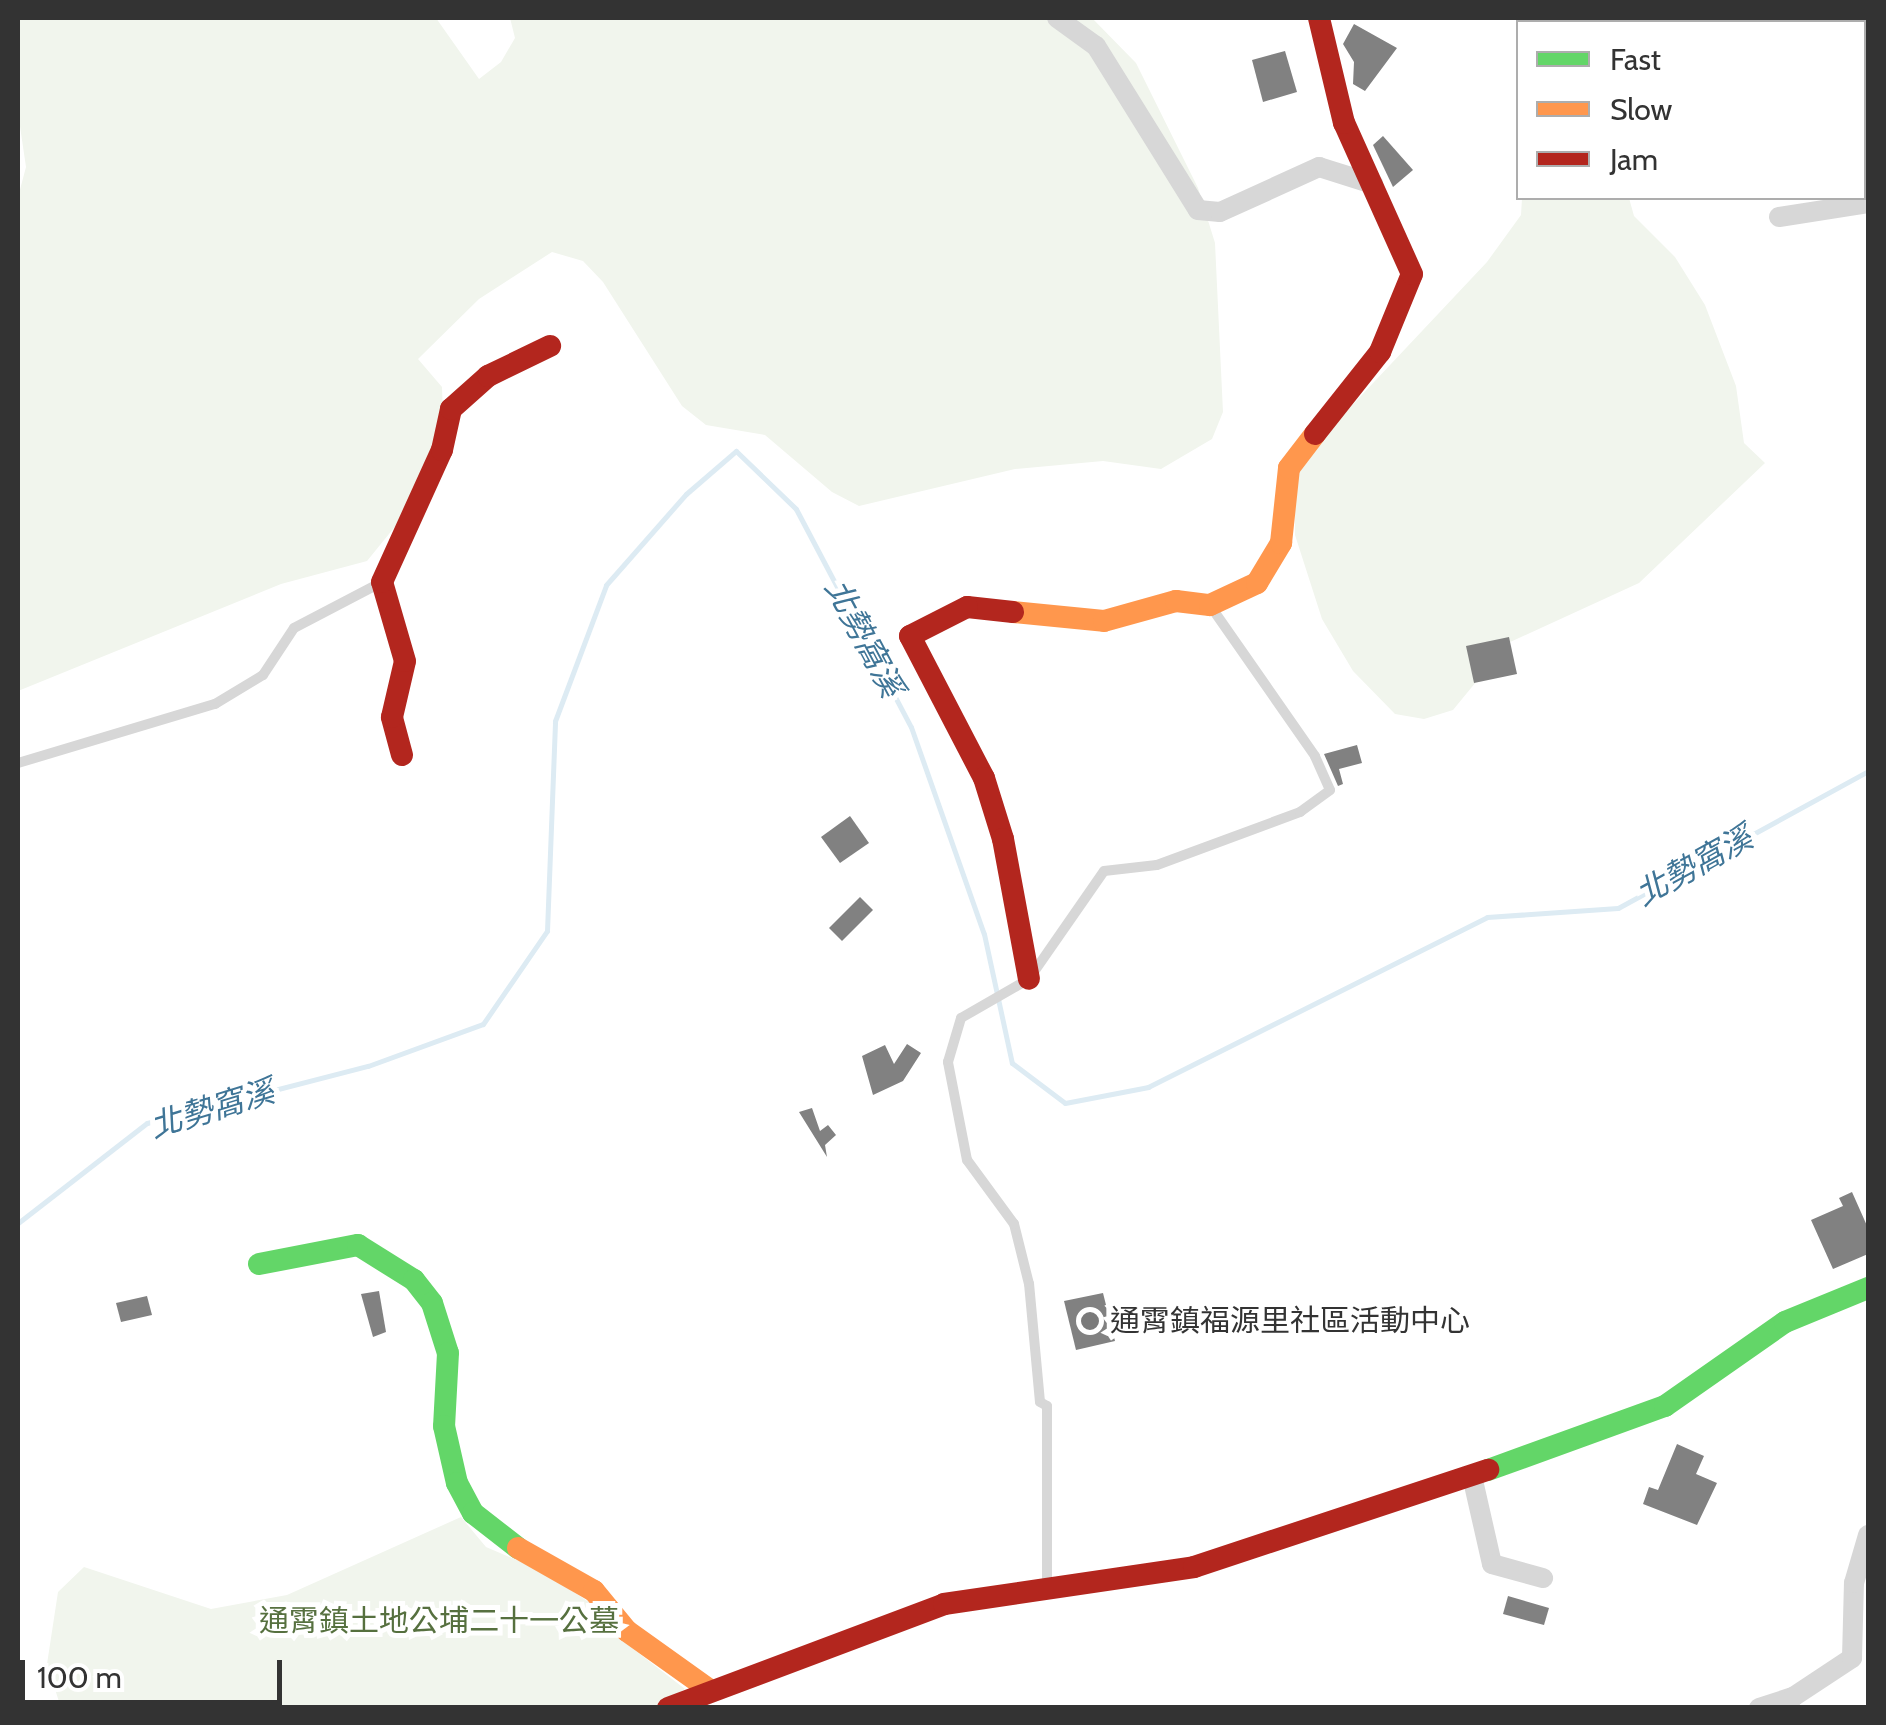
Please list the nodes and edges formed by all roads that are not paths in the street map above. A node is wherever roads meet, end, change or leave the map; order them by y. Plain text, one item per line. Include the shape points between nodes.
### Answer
1 (1057, 18) edge
2 (1319, 18) edge
3 (1373, 184) junction
4 (1868, 203) edge
5 (1779, 216) dead end
6 (550, 346) dead end
7 (382, 582) junction
8 (1210, 605) junction
9 (402, 755) dead end
10 (18, 763) edge
11 (1029, 979) junction
12 (259, 1264) dead end
13 (1868, 1288) edge
14 (1472, 1476) junction
15 (1868, 1535) edge
16 (1543, 1578) dead end
17 (1047, 1588) junction
18 (706, 1688) junction
19 (668, 1708) edge
20 (1760, 1708) edge

1 - 3 street via 1096,46 1198,210 1220,212 1319,167
2 - 3 street via 1344,123
3 - 8 street via 1412,274 1380,352 1289,468 1281,543 1257,583
4 - 5 street
6 - 7 street via 488,376 451,409 442,450
7 - 9 street via 405,660 392,717
7 - 10 lane via 294,628 263,675 215,704
8 - 11 lane via 1316,756 1330,790 1300,812 1157,865 1104,871
8 - 11 street via 1176,601 1104,621 967,607 910,636 984,778
11 - 17 lane via 961,1018 948,1062 967,1160 1014,1224 1029,1284 1040,1402 1047,1406
12 - 18 street via 358,1246 414,1280 432,1303 448,1352 444,1426 457,1484 473,1513 501,1539 594,1591 627,1632
13 - 14 street via 1785,1322 1665,1406
14 - 16 street via 1492,1564
14 - 17 street via 1194,1567
15 - 20 street via 1854,1584 1852,1658 1793,1698
17 - 18 street via 944,1604
18 - 19 street

